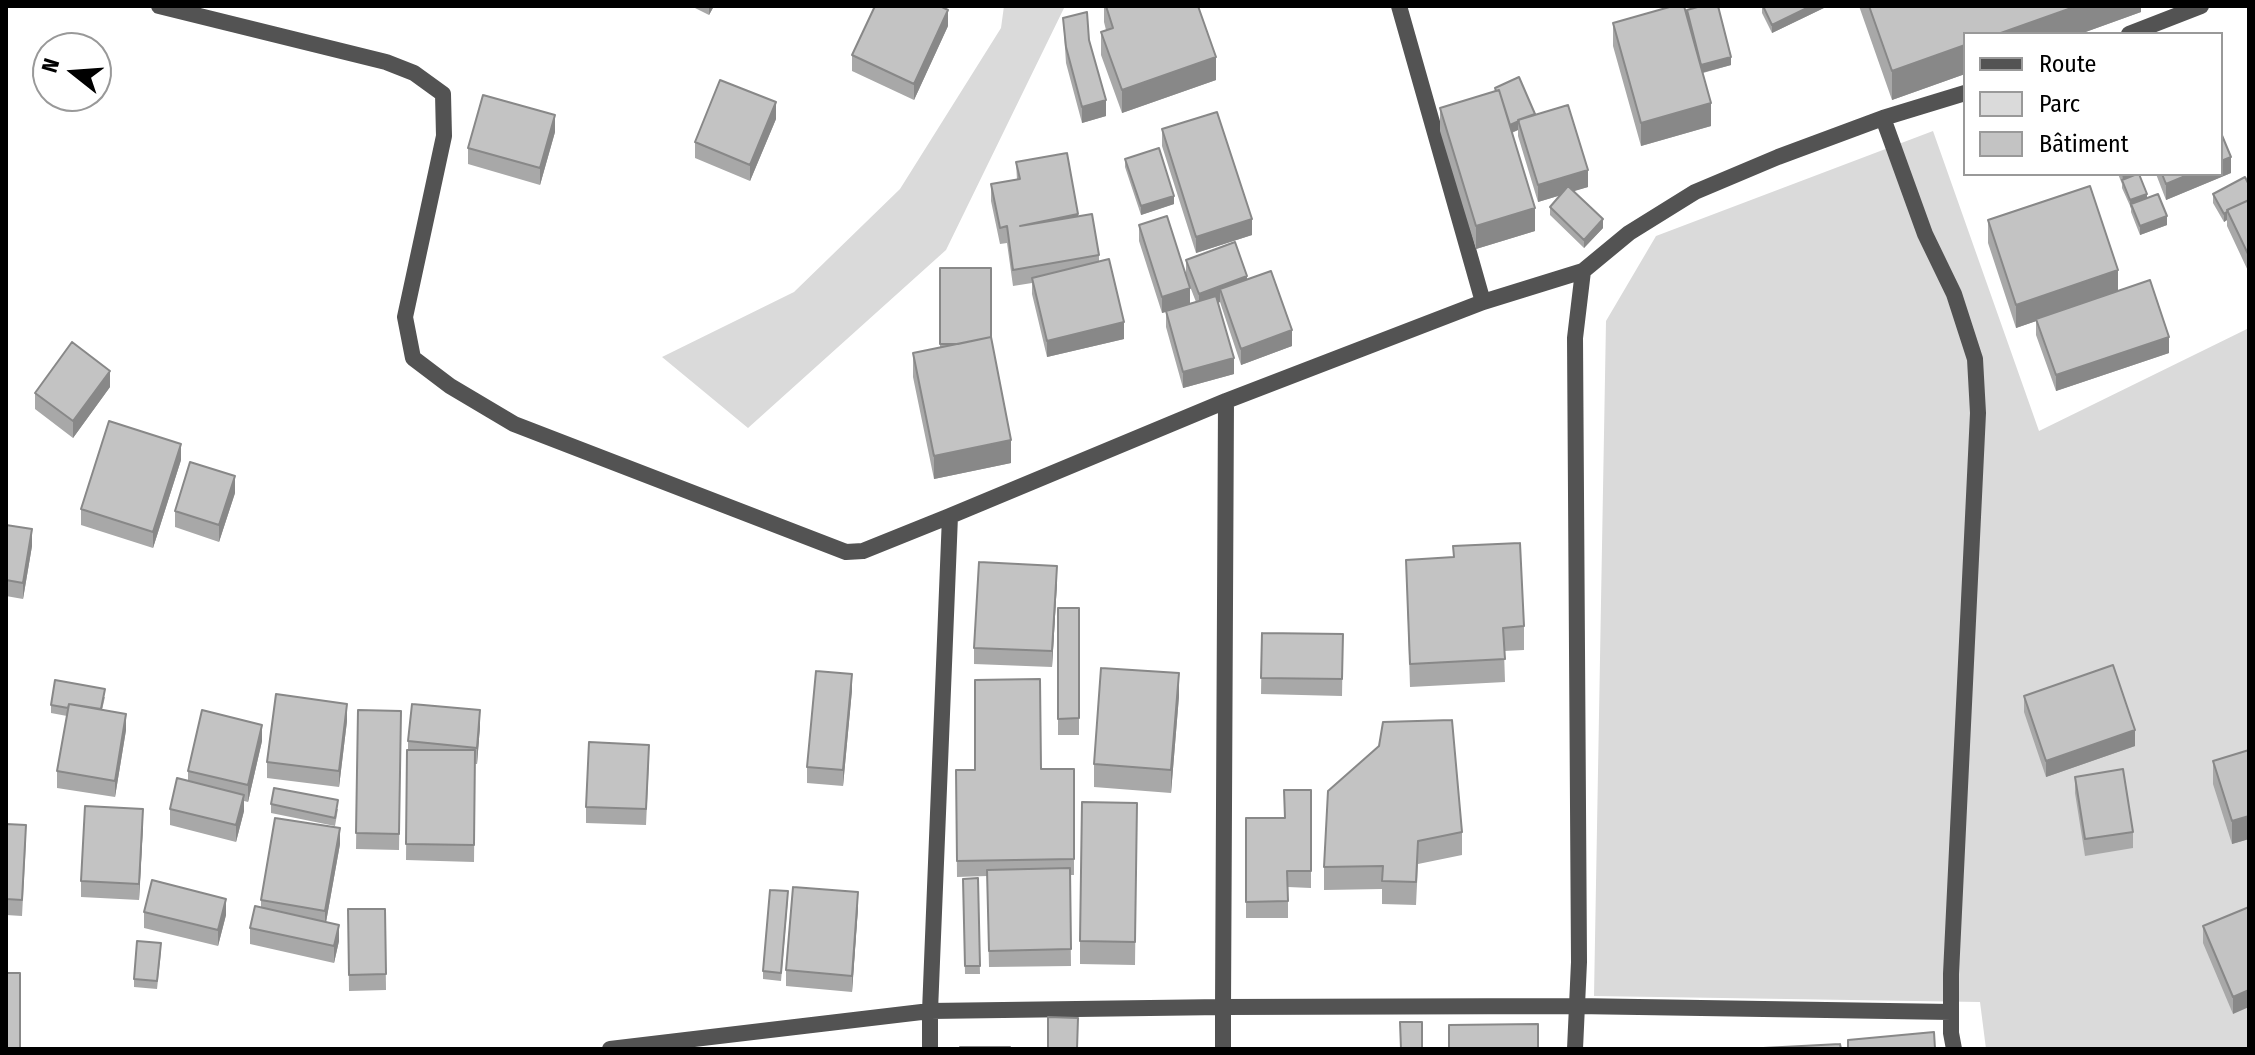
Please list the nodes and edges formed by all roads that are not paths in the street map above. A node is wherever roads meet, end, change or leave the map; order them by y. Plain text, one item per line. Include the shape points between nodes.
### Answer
1 (159, 6) edge
2 (1399, 6) edge
3 (2201, 6) edge
4 (2134, 32) edge
5 (1963, 94) edge
6 (1883, 118) junction
7 (1583, 271) junction
8 (1483, 302) junction
9 (1226, 401) junction
10 (950, 516) junction
11 (1576, 1006) junction
12 (1223, 1007) junction
13 (930, 1011) junction
14 (1951, 1012) junction
15 (610, 1049) edge
16 (930, 1049) edge
17 (1223, 1049) edge
18 (1575, 1049) edge
19 (1954, 1049) edge

1 - 10 street via 386,62 414,73 443,94 444,136 405,317 413,358 450,386 514,424 846,552 863,551
2 - 8 street
3 - 4 street
5 - 6 street
6 - 7 street via 1695,192 1629,233
6 - 14 street via 1975,359 1978,413
7 - 8 street
7 - 11 street via 1575,338
8 - 9 street
9 - 10 street
9 - 12 street
10 - 13 street
11 - 12 street
11 - 14 street
11 - 18 street
12 - 13 street
12 - 17 street
13 - 15 street
13 - 16 street
14 - 19 street

